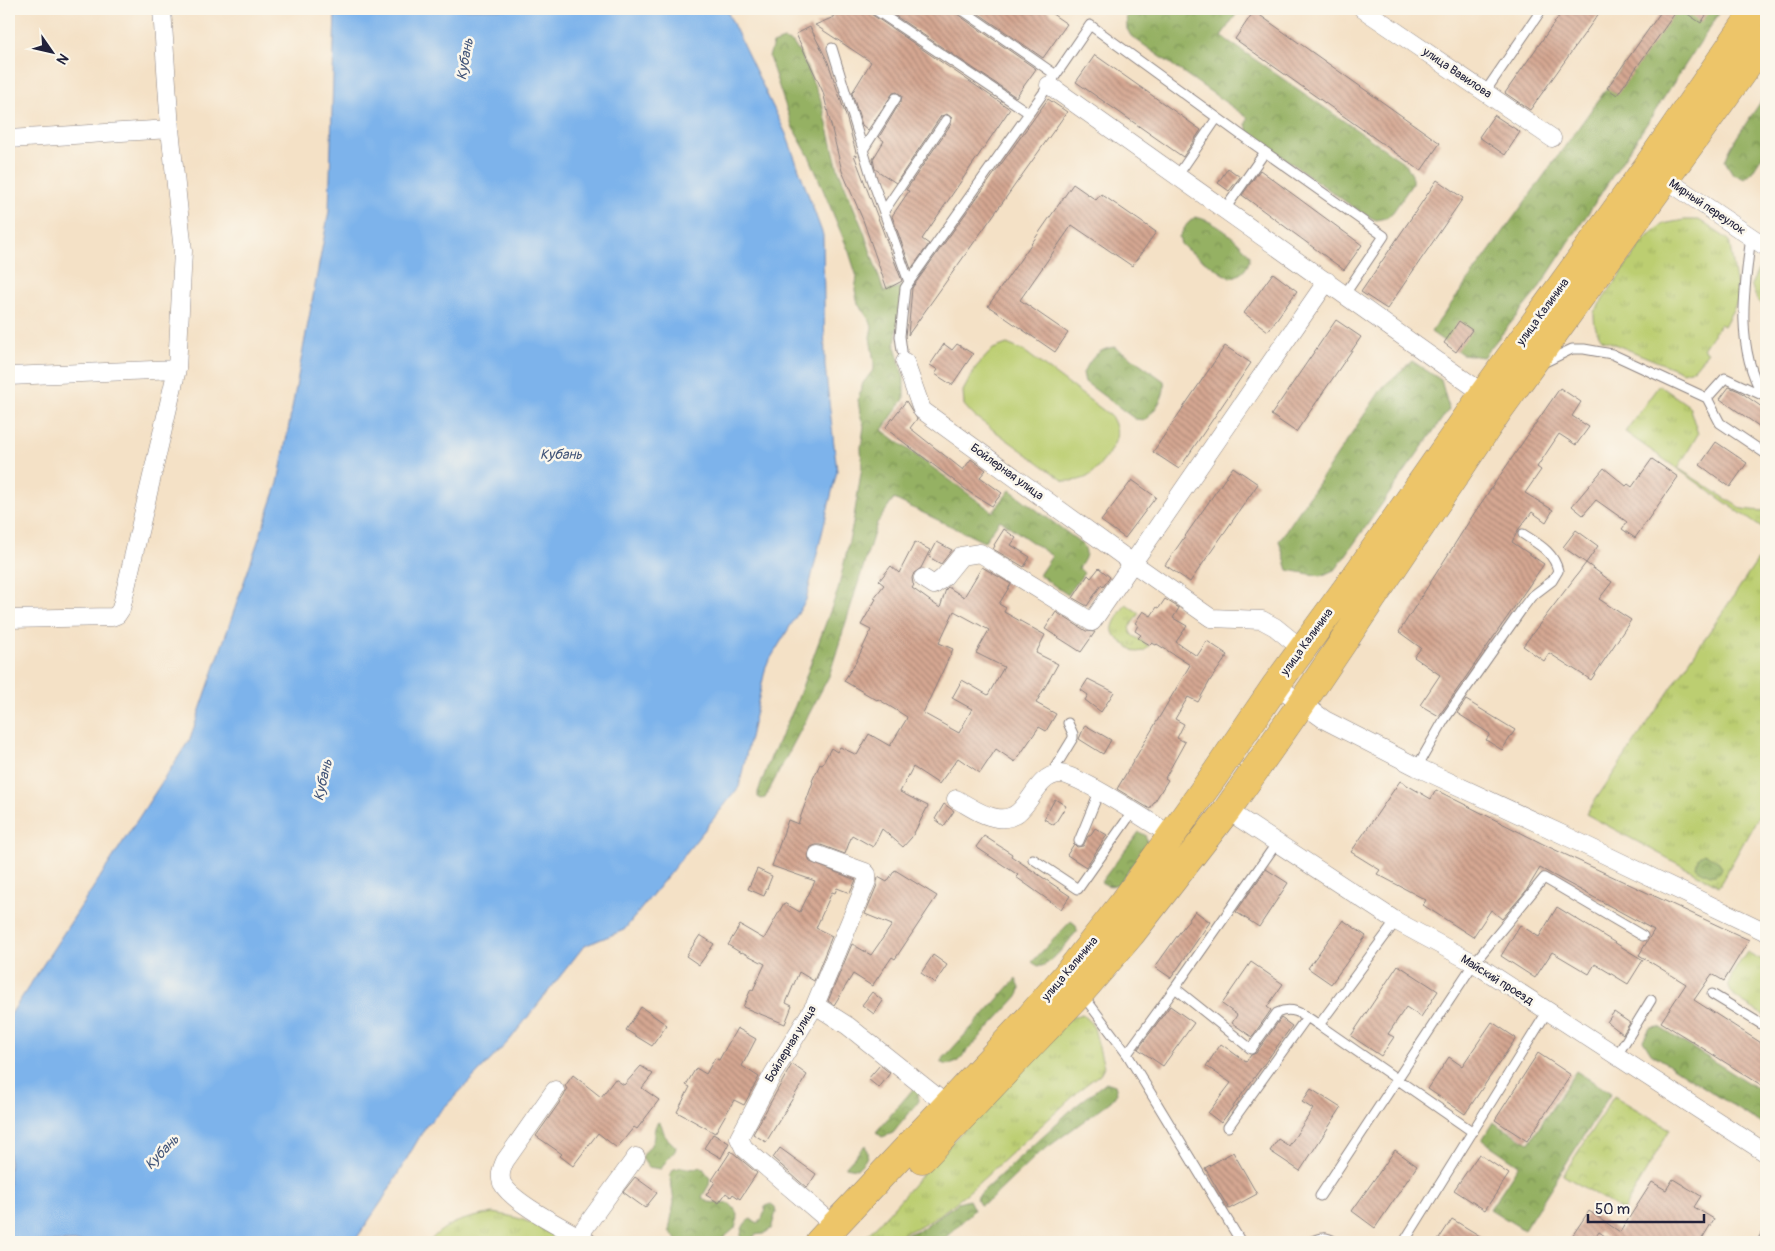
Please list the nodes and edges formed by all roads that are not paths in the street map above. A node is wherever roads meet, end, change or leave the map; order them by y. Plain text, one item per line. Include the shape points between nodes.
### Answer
1 (162, 9) edge
2 (874, 9) edge
3 (961, 9) edge
4 (1363, 9) edge
5 (1542, 9) edge
6 (1756, 9) edge
7 (1766, 39) edge
8 (832, 48) dead end
9 (1053, 80) junction
10 (1485, 92) junction
11 (896, 98) dead end
12 (1029, 113) junction
13 (1218, 118) junction
14 (946, 120) dead end
15 (170, 129) junction
16 (1552, 138) dead end
17 (9, 139) edge
18 (864, 150) junction
19 (1265, 152) junction
20 (1657, 173) junction
21 (1178, 175) junction
22 (1226, 209) junction
23 (884, 211) junction
24 (1751, 237) junction
25 (1766, 247) edge
26 (1327, 281) junction
27 (909, 282) junction
28 (1345, 294) junction
29 (903, 356) joint
30 (178, 369) junction
31 (1529, 369) junction
32 (9, 376) edge
33 (1764, 396) edge
34 (1707, 398) junction
35 (1493, 400) junction
36 (1766, 454) edge
37 (1523, 534) dead end
38 (1134, 564) junction
39 (924, 578) dead end
40 (9, 619) edge
41 (1302, 649) junction
42 (1276, 685) junction
43 (1302, 703) junction
44 (1068, 723) dead end
45 (1417, 767) junction
46 (1049, 776) junction
47 (1099, 792) junction
48 (956, 799) dead end
49 (1227, 810) junction
50 (1133, 811) junction
51 (1172, 836) junction
52 (1079, 841) dead end
53 (1276, 844) junction
54 (818, 855) dead end
55 (1033, 859) dead end
56 (1152, 864) junction
57 (1170, 884) junction
58 (1396, 922) junction
59 (1766, 932) edge
60 (1643, 936) dead end
61 (1474, 964) junction
62 (1175, 988) junction
63 (1080, 992) junction
64 (1712, 994) dead end
65 (1651, 1000) dead end
66 (815, 1005) junction
67 (1548, 1012) junction
68 (1307, 1017) junction
69 (1319, 1025) junction
70 (1766, 1027) edge
71 (1126, 1054) junction
72 (1616, 1056) junction
73 (1397, 1080) junction
74 (555, 1090) dead end
75 (947, 1105) junction
76 (1228, 1127) dead end
77 (1473, 1132) junction
78 (1766, 1153) edge
79 (636, 1157) dead end
80 (1320, 1196) dead end
81 (1766, 1235) edge
82 (832, 1237) edge
83 (583, 1239) edge
84 (1240, 1242) edge
85 (1310, 1242) edge
86 (1335, 1242) edge
87 (1404, 1242) edge
88 (1762, 1242) edge

1 - 15 street
2 - 12 lane
3 - 9 lane
4 - 10 street, улица Вавилова
5 - 10 lane
6 - 20 highway, улица Калинина
7 - 20 highway, улица Калинина
8 - 18 lane
9 - 12 lane
9 - 13 lane via 1090,26
9 - 21 street
10 - 16 street, улица Вавилова
11 - 18 lane
12 - 27 lane
13 - 19 lane
13 - 21 lane
14 - 23 lane
15 - 17 street
15 - 30 street via 183,252
18 - 23 lane
19 - 22 lane
19 - 28 lane via 1384,236
20 - 24 street, Мирный переулок
20 - 31 highway, улица Калинина
20 - 35 highway, улица Калинина
21 - 22 street
22 - 26 street
23 - 27 lane
24 - 25 street, Мирный переулок
24 - 33 lane via 1744,290 1746,352
26 - 28 street
26 - 38 street
27 - 29 lane via 905,288 900,336
28 - 35 street
29 - 38 street, Бойлерная улица via 922,410
30 - 32 street
30 - 40 street via 121,609 112,617
31 - 34 lane via 1572,349 1584,349 1612,354
31 - 35 highway, улица Калинина
33 - 34 lane via 1725,378
34 - 36 lane via 1720,424
35 - 41 highway, улица Калинина
35 - 43 highway, улица Калинина
37 - 45 lane via 1548,552 1556,561 1558,571 1552,581 1531,597 1522,609 1444,720
38 - 39 street via 1092,622 980,553 961,556 934,584
38 - 41 street, Бойлерная улица via 1211,618 1262,620 1275,626
41 - 42 highway, улица Калинина
42 - 43 street
42 - 51 highway, улица Калинина
43 - 45 street via 1325,720
43 - 49 highway, улица Калинина
44 - 46 lane via 1073,738
45 - 59 street
46 - 47 street via 1063,774
46 - 48 street via 1025,807 1012,817 988,816
47 - 50 street
47 - 52 lane
49 - 53 street, Майский проезд
49 - 57 highway, улица Калинина
50 - 51 street
50 - 55 lane via 1078,889
51 - 56 highway, улица Калинина
53 - 58 street, Майский проезд
53 - 62 lane
54 - 66 street, Бойлерная улица via 865,872 867,881
56 - 57 highway via 1151,881 1160,887
56 - 75 highway, улица Калинина via 1068,973
57 - 63 highway, улица Калинина
58 - 61 street, Майский проезд
58 - 69 lane
60 - 61 lane via 1544,878
61 - 67 street, Майский проезд
61 - 73 lane
62 - 68 lane via 1251,1049 1277,1013 1294,1010
62 - 71 lane
63 - 71 lane
63 - 82 highway, улица Калинина
64 - 70 lane
65 - 72 lane
66 - 75 street via 848,1026
66 - 82 street, Бойлерная улица via 739,1138 744,1148
67 - 72 street, Майский проезд
67 - 77 lane
68 - 69 lane
68 - 76 lane
69 - 73 lane
71 - 84 lane
72 - 78 street, Майский проезд
73 - 77 lane
73 - 80 lane
74 - 83 street via 505,1160 502,1183 524,1204
75 - 82 highway, улица Калинина
77 - 87 lane
79 - 83 street
81 - 88 lane
85 - 86 lane via 1318,1238 1329,1238

